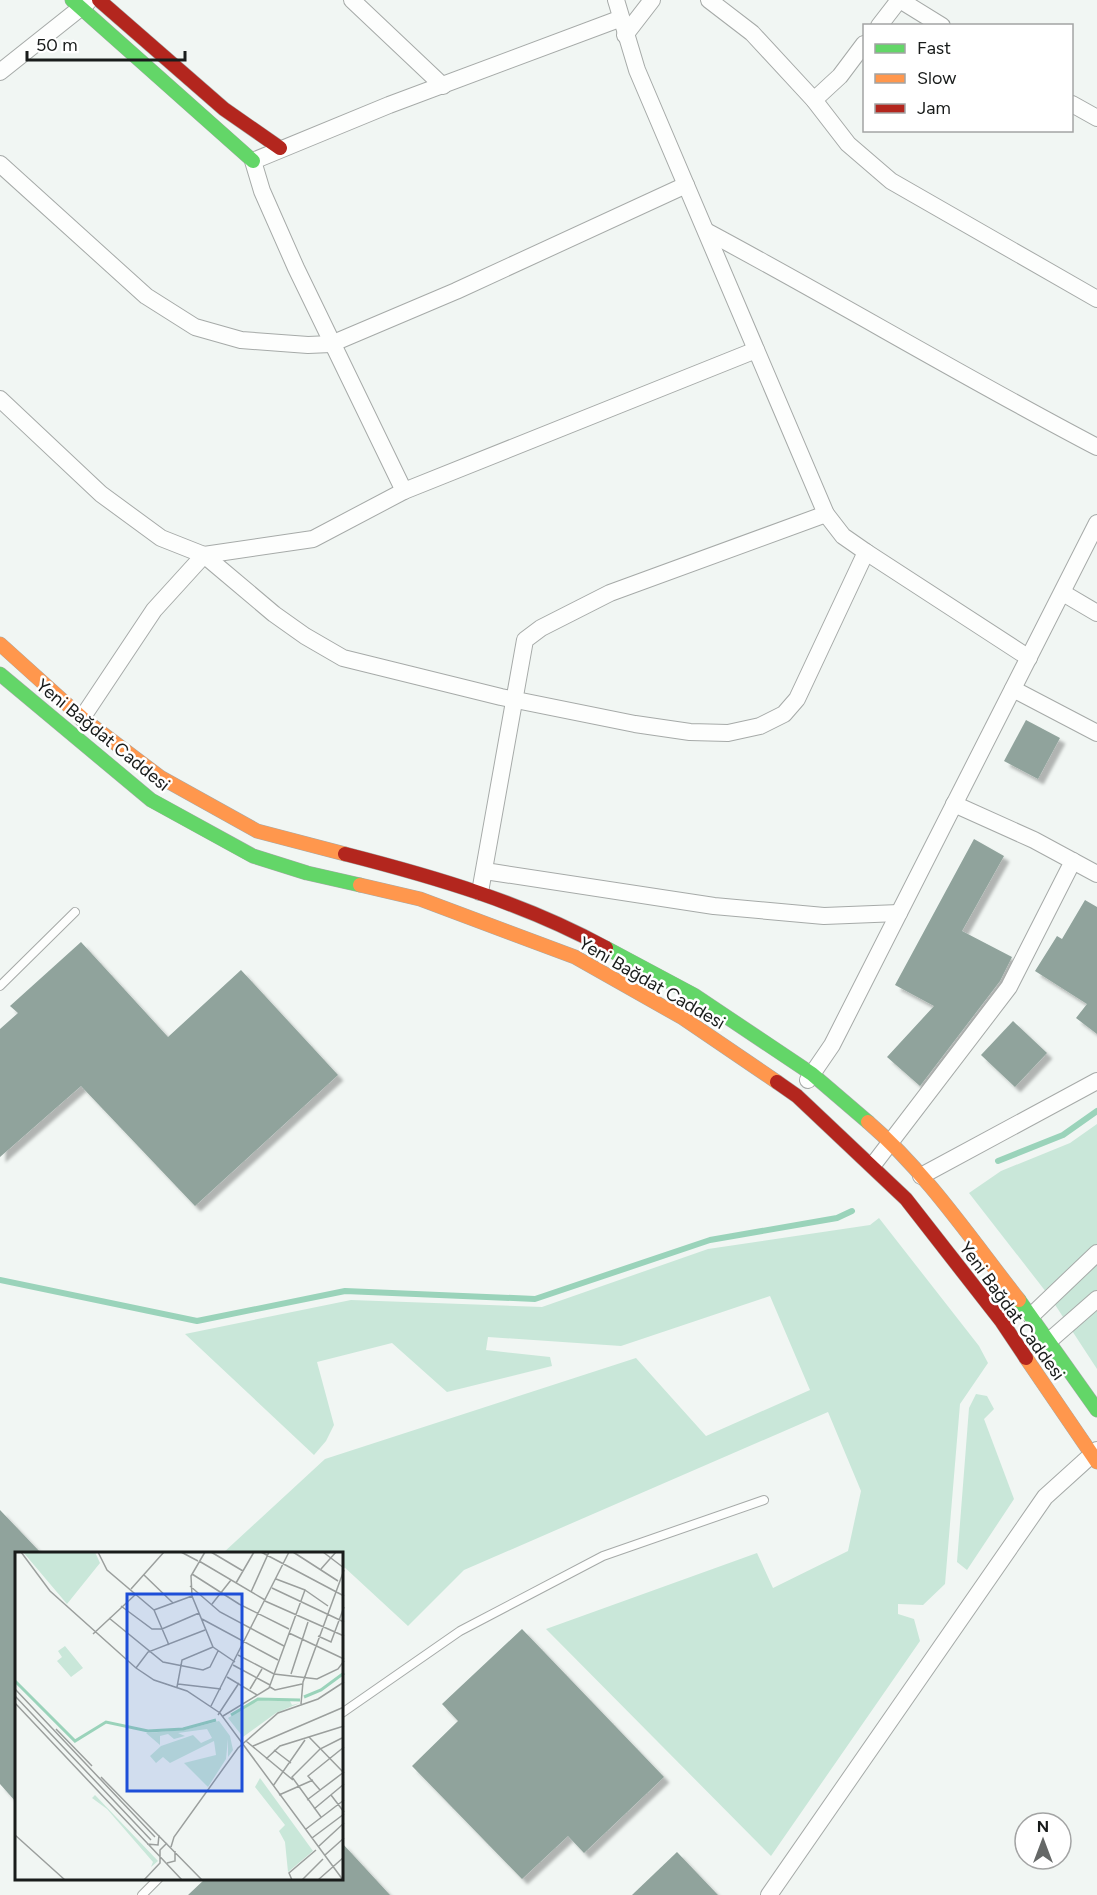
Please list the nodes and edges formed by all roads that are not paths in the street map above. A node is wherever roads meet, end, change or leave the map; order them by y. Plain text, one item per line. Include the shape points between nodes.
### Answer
1 (99, 0) edge
2 (352, 0) edge
3 (616, 0) edge
4 (652, 0) edge
5 (709, 0) edge
6 (899, 0) edge
7 (81, 3) edge
8 (619, 19) junction
9 (881, 24) edge
10 (939, 24) edge
11 (625, 35) junction
12 (863, 45) edge
13 (0, 72) edge
14 (443, 86) junction
15 (814, 100) junction
16 (1073, 105) edge
17 (1097, 118) edge
18 (280, 148) junction
19 (253, 161) junction
20 (0, 164) edge
21 (686, 185) junction
22 (705, 231) junction
23 (1097, 299) edge
24 (331, 344) junction
25 (756, 350) junction
26 (0, 399) edge
27 (1097, 447) edge
28 (404, 491) junction
29 (826, 514) junction
30 (1097, 524) edge
31 (866, 552) junction
32 (204, 555) junction
33 (1062, 593) junction
34 (1097, 613) edge
35 (0, 644) edge
36 (1029, 658) junction
37 (0, 674) edge
38 (1013, 689) junction
39 (513, 700) junction
40 (82, 718) junction
41 (1097, 733) edge
42 (954, 804) junction
43 (1073, 861) junction
44 (485, 871) junction
45 (1097, 874) edge
46 (480, 892) junction
47 (75, 912) dead end
48 (898, 913) junction
49 (0, 986) edge
50 (812, 1074) junction
51 (1097, 1081) edge
52 (798, 1096) junction
53 (890, 1142) junction
54 (873, 1165) junction
55 (921, 1176) junction
56 (1097, 1253) edge
57 (1097, 1299) edge
58 (1031, 1316) junction
59 (1049, 1341) junction
60 (1097, 1410) edge
61 (1095, 1456) edge
62 (764, 1500) dead end
63 (344, 1712) edge
64 (157, 1880) edge
65 (142, 1895) edge
66 (769, 1895) edge

1 - 18 main road via 224,109
2 - 14 street
3 - 8 street
4 - 11 street
5 - 15 street via 752,33
6 - 9 street
6 - 10 street
7 - 13 street
7 - 19 main road
8 - 11 street
8 - 14 street
11 - 21 street
12 - 15 street via 840,76
14 - 18 street
15 - 23 street via 848,144 891,181
16 - 17 street
18 - 19 street
19 - 24 street via 262,191
20 - 24 street via 146,296 195,327 241,340
21 - 22 street
21 - 24 street
22 - 25 street
22 - 27 street
24 - 28 street
25 - 28 street
25 - 29 street
26 - 32 street via 101,494 161,538
28 - 32 street via 313,539
29 - 31 street via 843,536
29 - 39 street via 610,593 541,628 525,640
30 - 33 street
31 - 36 street
31 - 39 street via 797,699 784,714 760,726 728,733 690,732
32 - 39 street via 274,614 343,658
32 - 40 street via 154,610
33 - 34 street
33 - 36 street
35 - 40 main road, Yeni Bağdat Caddesi
36 - 38 street
37 - 52 main road, Yeni Bağdat Caddesi via 150,800 253,856 420,899 575,957 683,1018
38 - 41 street
38 - 42 street
39 - 44 street
40 - 46 main road, Yeni Bağdat Caddesi via 160,777 256,831
42 - 43 street
42 - 48 street
43 - 45 street
43 - 53 street via 1009,987
44 - 46 street
44 - 48 street via 714,906 824,915
46 - 50 main road, Yeni Bağdat Caddesi via 577,932 694,995
47 - 49 lane
48 - 50 street via 831,1045
50 - 52 street
50 - 53 main road, Yeni Bağdat Caddesi
51 - 55 street
52 - 54 main road, Yeni Bağdat Caddesi
53 - 54 street
53 - 55 main road, Yeni Bağdat Caddesi
54 - 61 main road, Yeni Bağdat Caddesi via 906,1198 1002,1322
55 - 58 main road, Yeni Bağdat Caddesi
56 - 58 street
57 - 59 street
58 - 59 main road, Yeni Bağdat Caddesi
59 - 60 main road, Yeni Bağdat Caddesi
61 - 66 street via 1046,1497
62 - 63 lane via 603,1556 460,1631
64 - 65 lane

